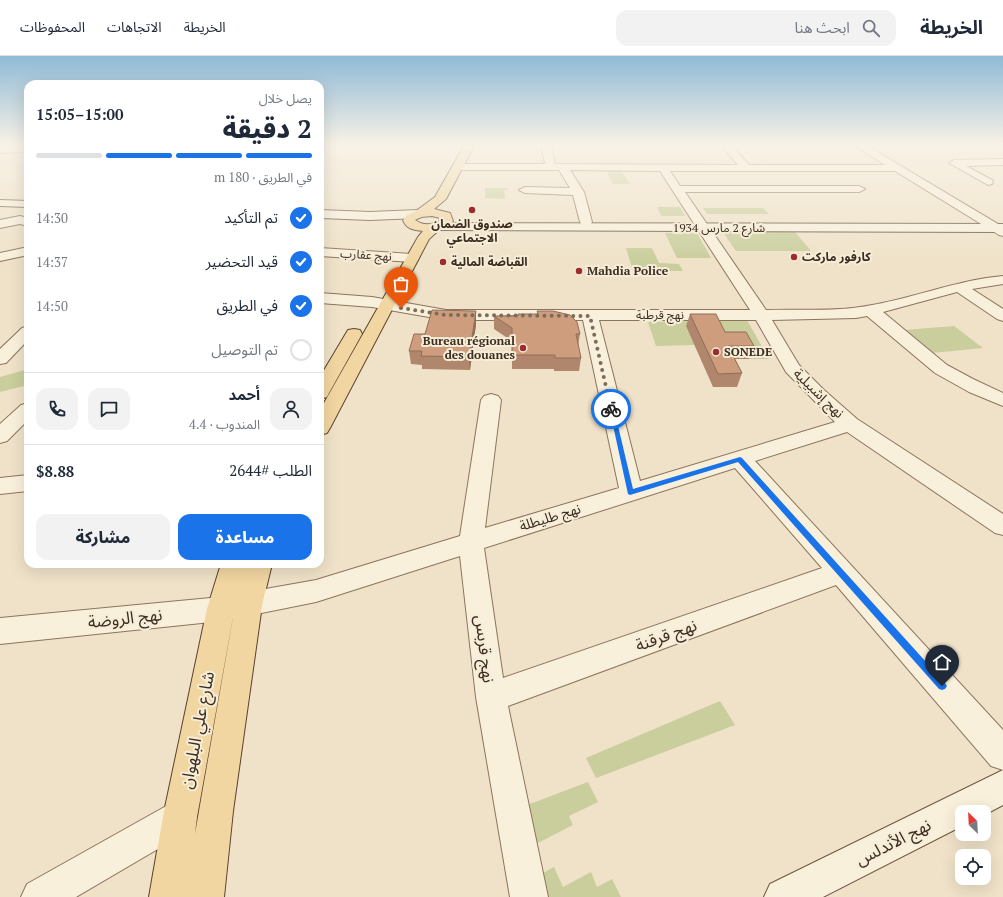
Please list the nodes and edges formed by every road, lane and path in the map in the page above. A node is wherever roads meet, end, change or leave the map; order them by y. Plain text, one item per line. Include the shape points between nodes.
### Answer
1 (448, 183) edge
2 (573, 183) edge
3 (673, 183) edge
4 (775, 183) edge
5 (923, 183) edge
6 (677, 189) junction
7 (781, 189) junction
8 (859, 189) dead end
9 (525, 190) dead end
10 (578, 192) junction
11 (440, 198) junction
12 (0, 203) edge
13 (24, 204) edge
14 (324, 214) edge
15 (415, 219) junction
16 (441, 219) junction
17 (24, 221) edge
18 (586, 222) junction
19 (0, 224) edge
20 (701, 225) junction
21 (999, 226) edge
22 (24, 252) edge
23 (324, 252) edge
24 (0, 257) edge
25 (405, 258) junction
26 (1003, 280) edge
27 (960, 287) junction
28 (324, 298) edge
29 (379, 304) junction
30 (872, 311) junction
31 (761, 315) junction
32 (590, 316) junction
33 (1003, 316) edge
34 (24, 337) edge
35 (0, 359) edge
36 (324, 387) edge
37 (491, 400) dead end
38 (1003, 400) edge
39 (24, 414) edge
40 (324, 420) edge
41 (850, 424) junction
42 (0, 436) edge
43 (740, 459) junction
44 (24, 483) edge
45 (0, 486) edge
46 (630, 492) junction
47 (1003, 526) edge
48 (471, 542) junction
49 (234, 568) edge
50 (257, 568) edge
51 (841, 572) junction
52 (235, 607) junction
53 (0, 631) edge
54 (491, 697) junction
55 (1003, 754) edge
56 (1003, 787) edge
57 (180, 817) junction
58 (40, 897) edge
59 (168, 897) edge
60 (205, 897) edge
61 (529, 897) edge
62 (783, 897) edge

1 - 11 main road
2 - 10 street
3 - 6 street, نهج إشبيلية
4 - 7 street
5 - 21 street
6 - 7 street
6 - 20 street, نهج إشبيلية
7 - 8 street
9 - 10 street
10 - 18 street
11 - 15 main road
11 - 16 main road
12 - 13 street
14 - 15 street
15 - 16 main road via 422,228
15 - 25 main road
16 - 18 street, شارع 2 مارس 1934 via 476,222
16 - 20 street, شارع 2 مارس 1934
16 - 25 main road
17 - 19 street
18 - 20 street, شارع 2 مارس 1934
20 - 21 street, شارع 2 مارس 1934
20 - 31 street, نهج إشبيلية
22 - 24 street
23 - 25 street, نهج عقارب
25 - 29 main road
26 - 27 street, نهج قرطبة
27 - 30 street, نهج قرطبة
27 - 33 street
28 - 29 street, نهج قرطبة
29 - 32 street, نهج قرطبة via 446,315
29 - 36 main road
29 - 40 main road
30 - 31 street, نهج قرطبة
30 - 38 street via 946,372
31 - 32 street, نهج قرطبة
31 - 41 street, نهج إشبيلية via 792,368
32 - 46 street
34 - 35 street
37 - 48 street, نهج قربس
39 - 42 street
41 - 43 street, نهج طليطلة
41 - 47 street, نهج إشبيلية
43 - 46 street, نهج طليطلة
43 - 51 street
44 - 45 street
46 - 48 street, نهج طليطلة
48 - 52 street, نهج طليطلة via 316,591
48 - 54 street, نهج قربس
49 - 52 main road, شارع علي البلهوان
50 - 52 main road, شارع علي البلهوان
51 - 54 street, نهج قرقنة
51 - 55 street
52 - 53 street, نهج الروضة
52 - 57 main road, شارع علي البلهوان
52 - 60 main road, شارع علي البلهوان via 216,811
54 - 61 street, نهج قربس
56 - 62 street, نهج الأندلس
57 - 58 street
57 - 59 main road, شارع علي البلهوان

